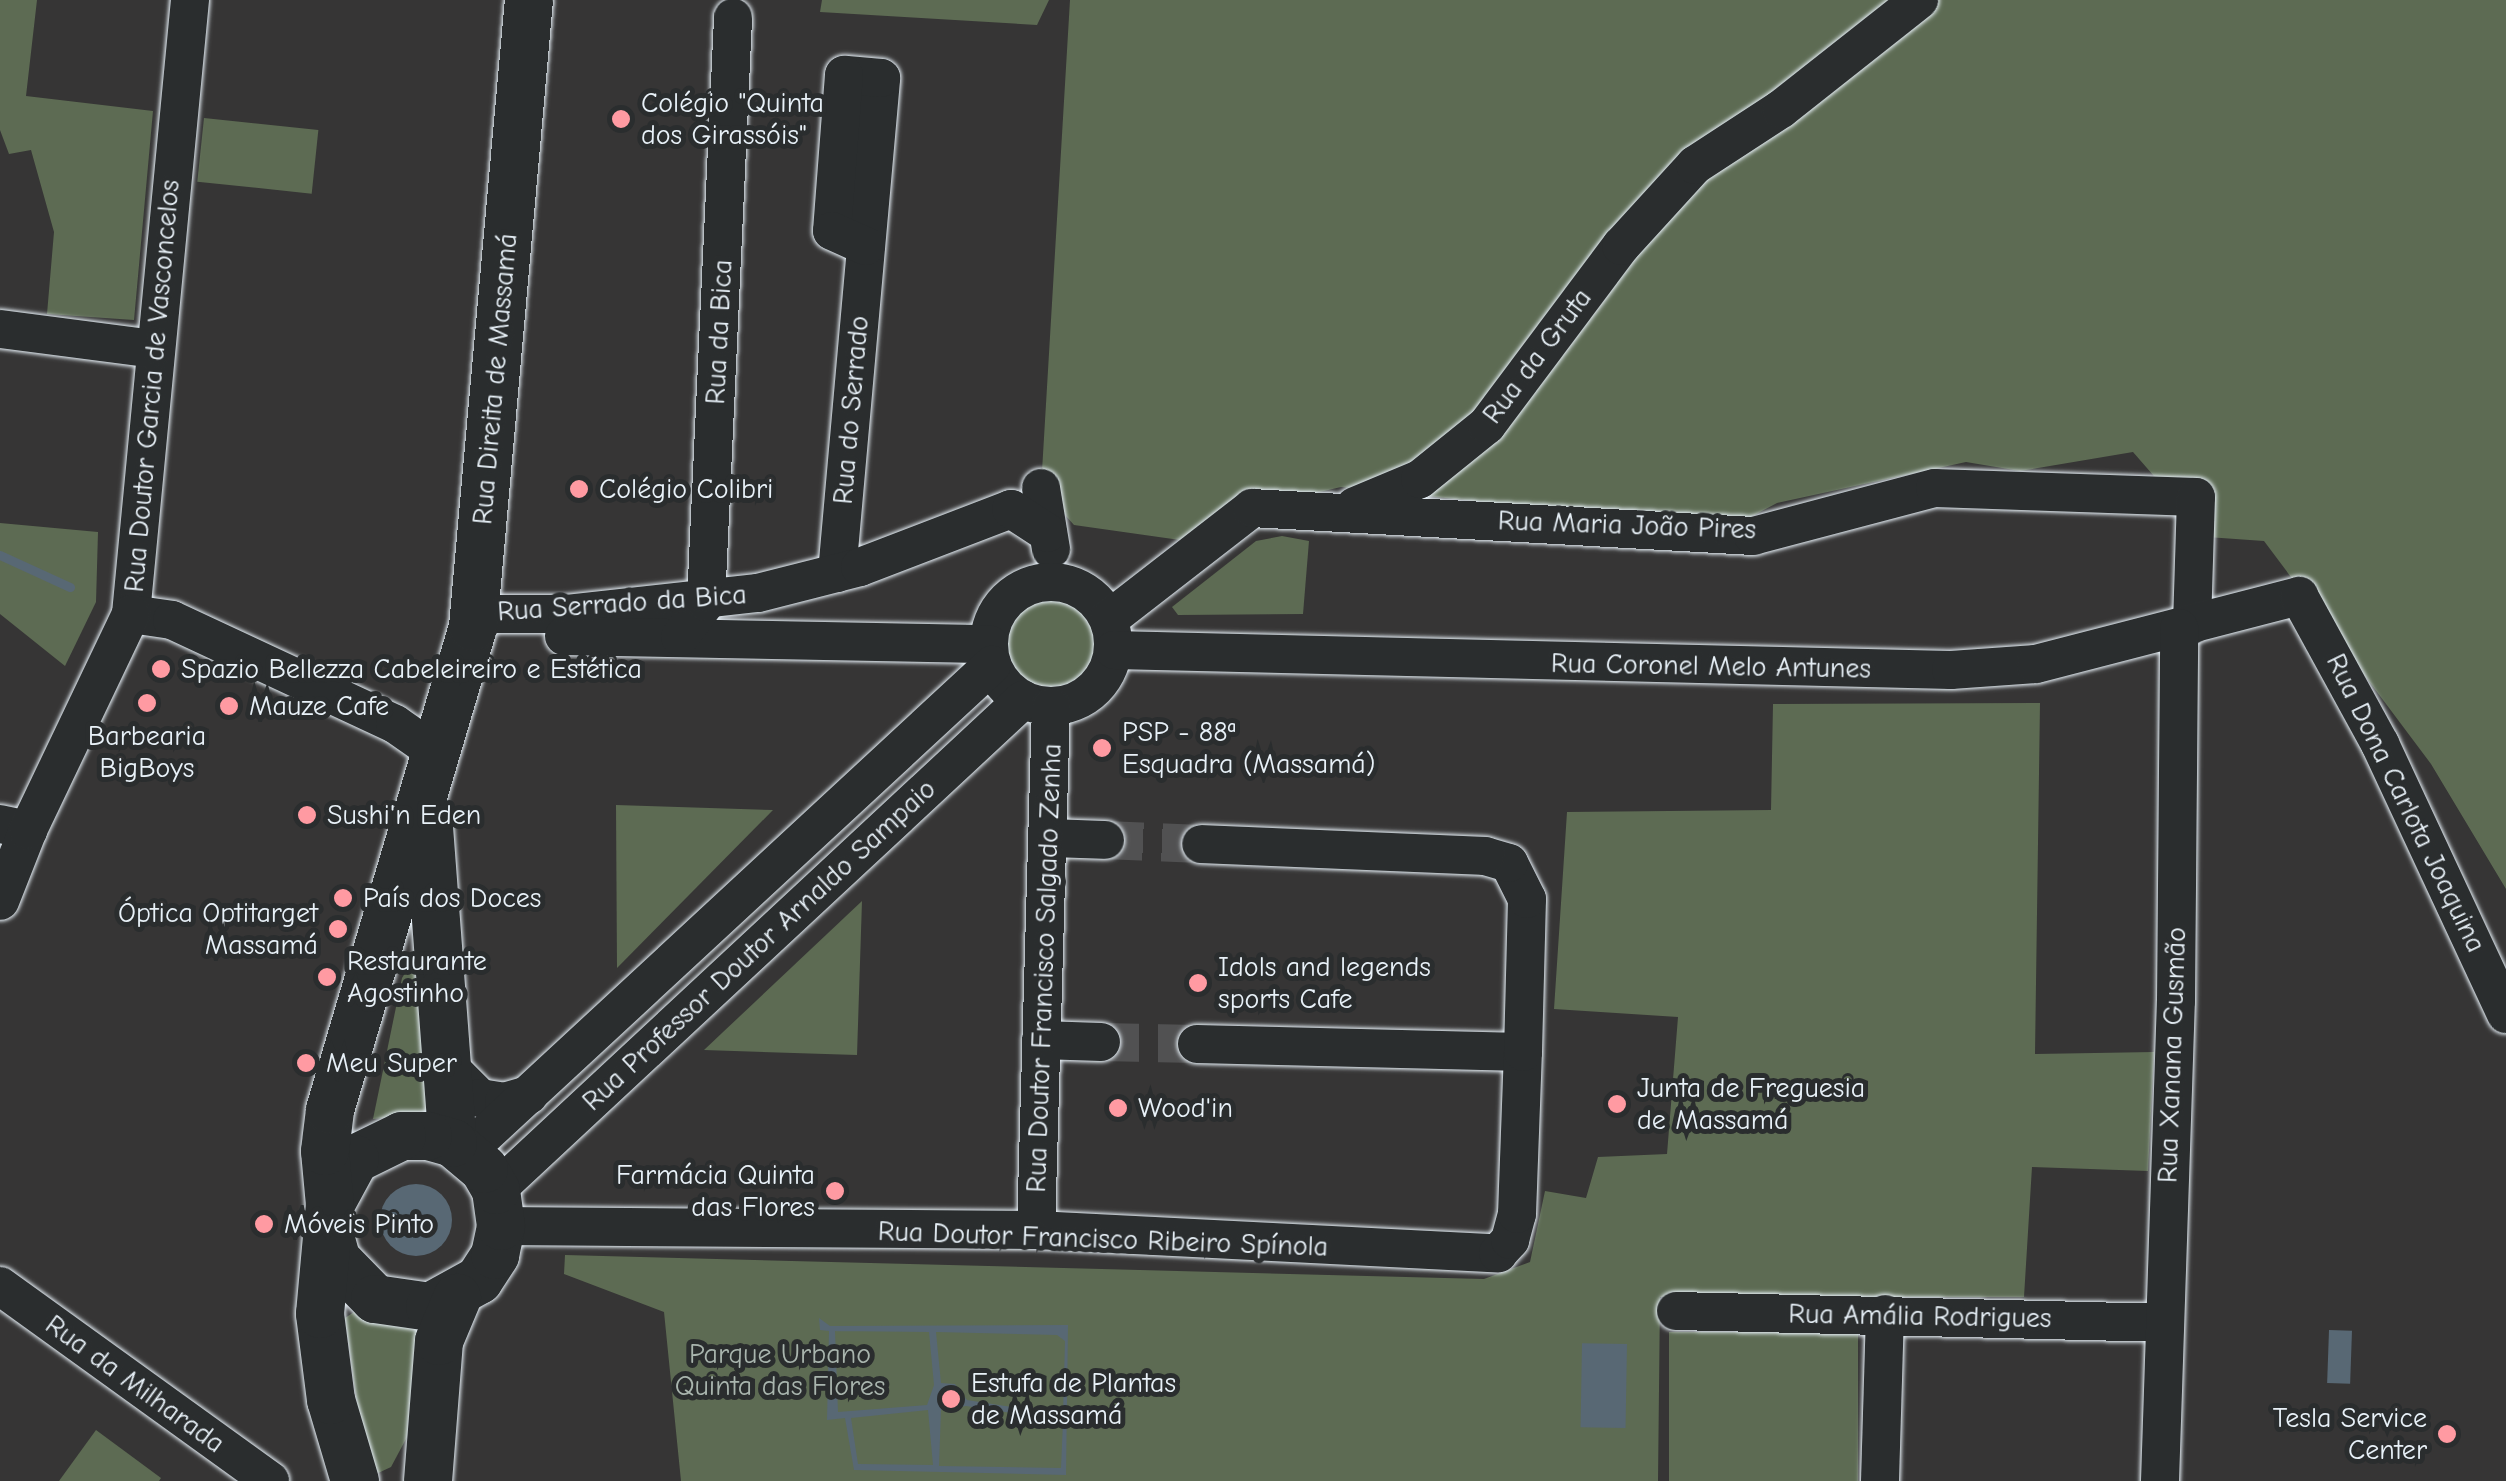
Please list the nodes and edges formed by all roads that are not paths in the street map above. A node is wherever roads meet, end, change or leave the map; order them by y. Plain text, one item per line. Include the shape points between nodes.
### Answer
1 (190, 0) edge
2 (528, 0) edge
3 (1918, 0) edge
4 (733, 18) dead end
5 (866, 246) dead end
6 (0, 328) edge
7 (153, 349) junction
8 (1041, 488) dead end
9 (1344, 510) junction
10 (1048, 534) junction
11 (837, 574) junction
12 (1056, 582) junction
13 (2299, 596) joint
14 (706, 602) junction
15 (131, 614) junction
16 (473, 621) junction
17 (2185, 626) junction
18 (1112, 635) junction
19 (680, 637) junction
20 (991, 654) junction
21 (1037, 703) junction
22 (438, 754) junction
23 (14, 827) edge
24 (1048, 838) junction
25 (1105, 840) tunnel mouth
26 (1201, 844) tunnel mouth
27 (0, 901) edge
28 (2506, 1014) edge
29 (1042, 1040) junction
30 (1102, 1042) tunnel mouth
31 (1197, 1044) tunnel mouth
32 (1523, 1052) junction
33 (446, 1064) junction
34 (529, 1095) junction
35 (460, 1148) junction
36 (498, 1208) junction
37 (329, 1218) junction
38 (1036, 1230) junction
39 (4, 1298) edge
40 (457, 1298) junction
41 (1676, 1312) dead end
42 (1885, 1314) junction
43 (2164, 1323) junction
44 (426, 1480) edge
45 (270, 1481) edge
46 (355, 1481) edge
47 (1880, 1481) edge
48 (2160, 1481) edge

1 - 7 street, Rua Doutor Garcia de Vasconcelos
2 - 16 main road, Rua Direita de Massamá
3 - 9 street, Rua da Gruta via 1781,109 1695,166 1621,246 1487,425 1420,480
4 - 14 street, Rua da Bica
5 - 11 street, Rua do Serrado
6 - 7 street
7 - 15 street, Rua Doutor Garcia de Vasconcelos
8 - 10 street
9 - 17 street, Rua Maria João Pires via 1753,536 1935,488 2196,497
9 - 18 street, Rua da Gruta via 1252,508
10 - 11 street, Rua Serrado da Bica via 1012,509
10 - 12 street
11 - 14 street, Rua Serrado da Bica
12 - 18 street via 1088,593
12 - 20 street via 1036,583 1002,606
13 - 17 street, Rua Coronel Melo Antunes
13 - 28 street, Rua Dona Carlota Joaquina via 2380,744
14 - 16 street, Rua Serrado da Bica
14 - 19 street
15 - 22 street, Rua Doutor Garcia de Vasconcelos via 172,620 395,724
15 - 23 street
16 - 19 street, Rua Serrado da Bica via 500,636
16 - 22 main road, Rua Direita de Massamá
17 - 18 street, Rua Coronel Melo Antunes via 2036,664 1951,670
17 - 43 street, Rua Xanana Gusmão
18 - 21 street via 1100,684 1086,696
19 - 20 street, Rua Serrado da Bica
20 - 21 street
20 - 34 street, Rua Professor Doutor Arnaldo Sampaio
21 - 24 street, Rua Doutor Francisco Salgado Zenha
21 - 36 street, Rua Professor Doutor Arnaldo Sampaio
22 - 33 main road, Rua Direita de Massamá via 428,840
22 - 37 main road, Rua Direita de Massamá via 330,1110
23 - 27 street
24 - 25 street
24 - 29 street, Rua Doutor Francisco Salgado Zenha
26 - 32 street via 1485,856 1510,864 1527,899
29 - 30 street
29 - 38 street, Rua Doutor Francisco Salgado Zenha
31 - 32 street
32 - 38 street, Rua Doutor Francisco Ribeiro Spínola via 1517,1214 1510,1240 1498,1253
33 - 34 street via 480,1098 504,1102
33 - 35 main road, Rua Direita de Massamá
34 - 35 street, Rua Professor Doutor Arnaldo Sampaio
35 - 36 main road
35 - 37 main road, Rua Direita de Massamá via 402,1136 376,1144 346,1170
36 - 38 street, Rua Doutor Francisco Ribeiro Spínola
36 - 40 main road via 495,1255
37 - 40 main road, Rua Direita de Massamá via 336,1259 375,1299 416,1308
37 - 46 main road, Rua Direita de Massamá via 320,1314 331,1400
39 - 45 street, Rua da Milharada
40 - 44 main road via 439,1342
41 - 42 street, Rua Amália Rodrigues
42 - 43 street, Rua Amália Rodrigues
42 - 47 street
43 - 48 street, Rua Xanana Gusmão

